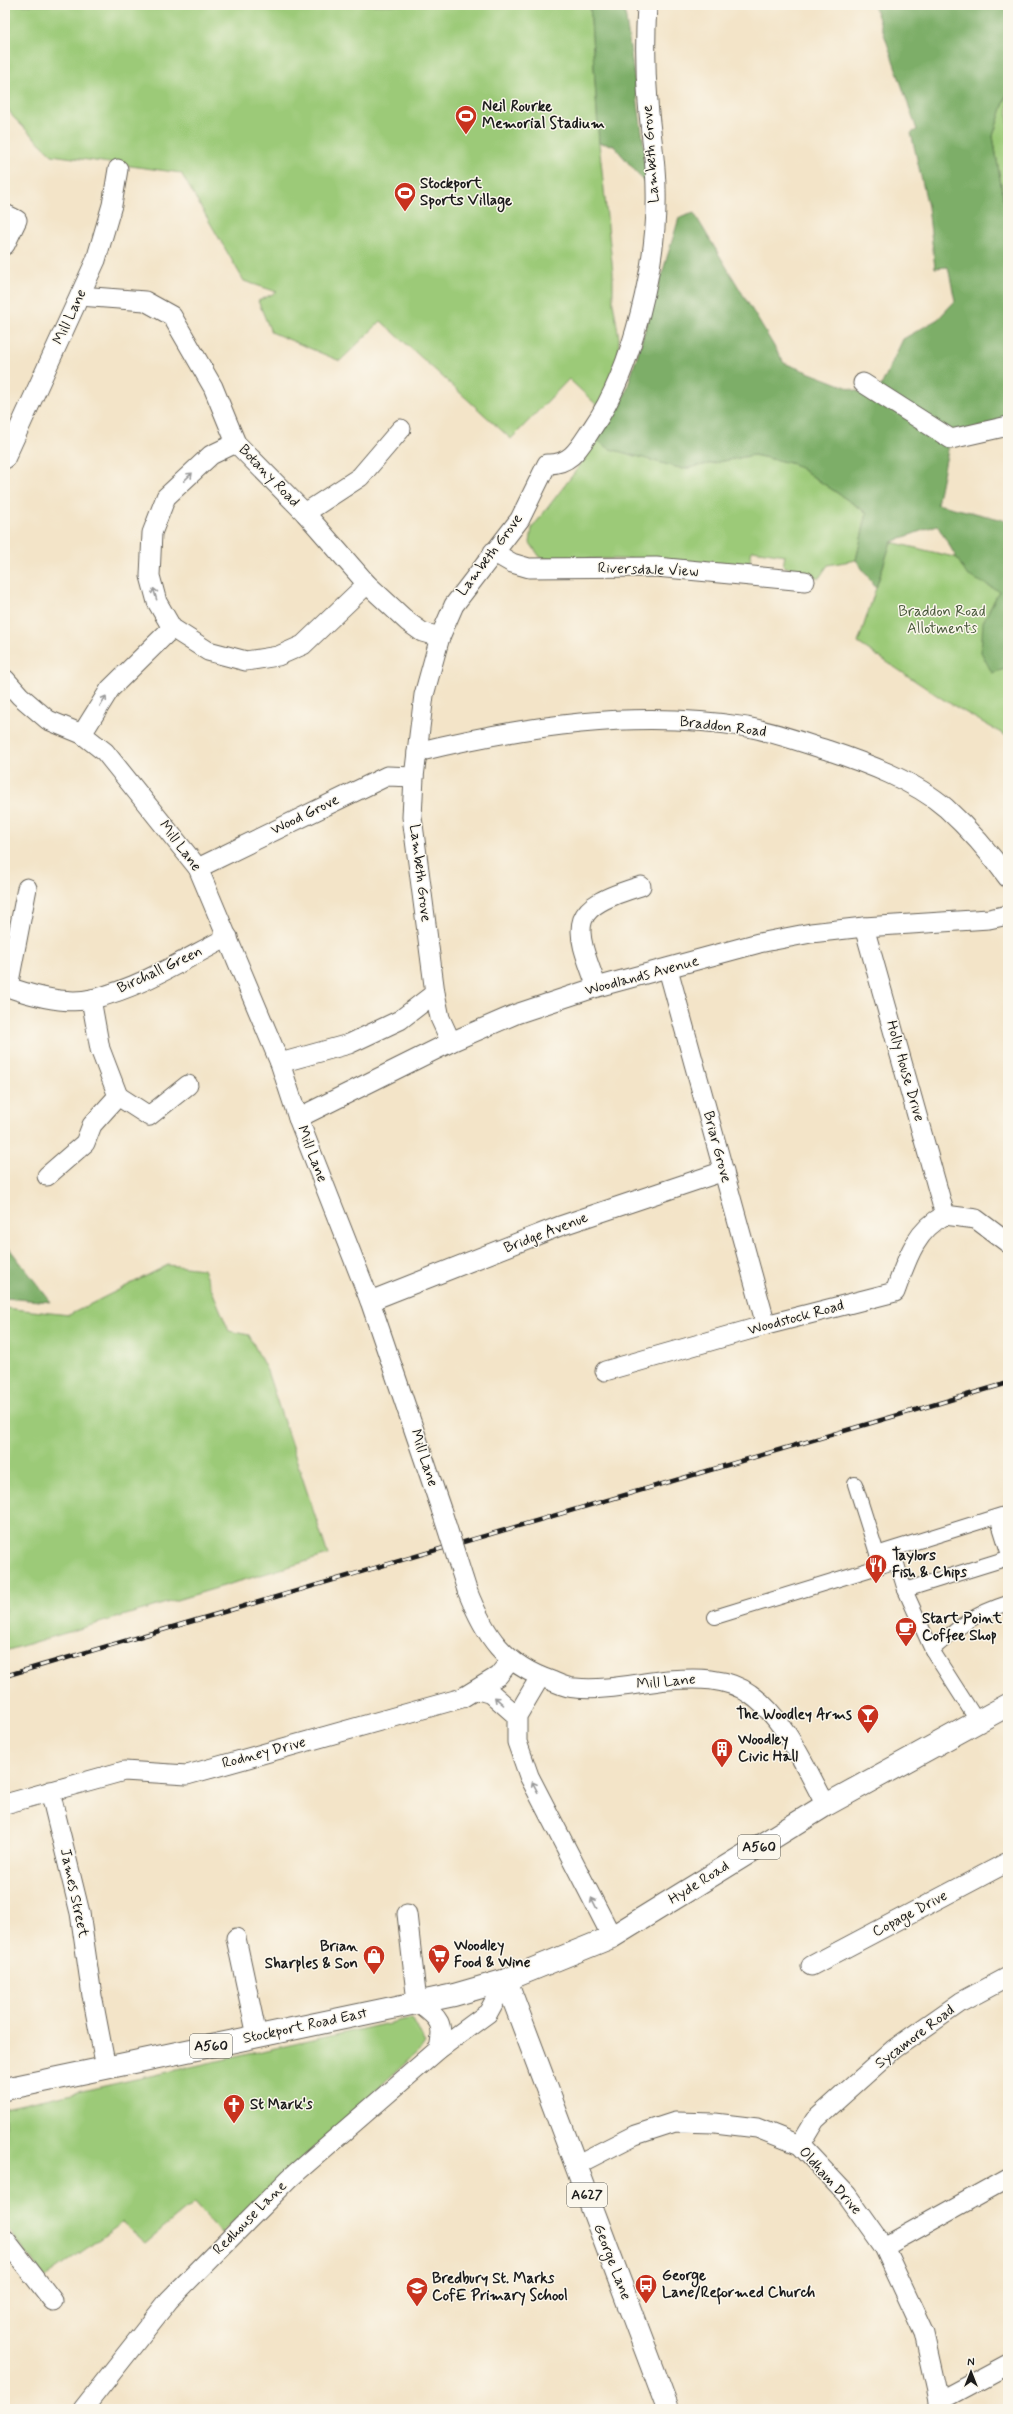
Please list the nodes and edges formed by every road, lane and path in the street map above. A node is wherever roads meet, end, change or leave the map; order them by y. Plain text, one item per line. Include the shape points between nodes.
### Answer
1 (647, 5) edge
2 (118, 169) dead end
3 (5, 214) edge
4 (5, 245) edge
5 (80, 296) junction
6 (863, 383) dead end
7 (1008, 426) edge
8 (401, 429) dead end
9 (236, 443) junction
10 (5, 459) edge
11 (305, 513) junction
12 (493, 552) junction
13 (805, 581) dead end
14 (367, 584) junction
15 (172, 628) junction
16 (440, 637) junction
17 (5, 679) edge
18 (12, 700) edge
19 (82, 734) junction
20 (417, 752) junction
21 (414, 777) junction
22 (198, 868) junction
23 (1008, 878) edge
24 (641, 886) dead end
25 (27, 888) dead end
26 (1008, 914) edge
27 (864, 927) junction
28 (228, 937) junction
29 (668, 969) junction
30 (6, 987) edge
31 (597, 988) junction
32 (435, 993) junction
33 (91, 999) junction
34 (451, 1042) junction
35 (280, 1063) junction
36 (188, 1085) dead end
37 (118, 1096) junction
38 (298, 1118) junction
39 (724, 1171) junction
40 (46, 1176) dead end
41 (945, 1215) junction
42 (1008, 1243) edge
43 (370, 1301) junction
44 (766, 1326) junction
45 (605, 1371) dead end
46 (855, 1484) dead end
47 (1002, 1515) edge
48 (1008, 1552) edge
49 (1008, 1558) edge
50 (879, 1560) junction
51 (905, 1590) junction
52 (1008, 1603) edge
53 (715, 1617) dead end
54 (932, 1650) junction
55 (510, 1661) junction
56 (540, 1677) junction
57 (478, 1690) junction
58 (1008, 1705) edge
59 (517, 1716) junction
60 (978, 1722) junction
61 (50, 1791) junction
62 (5, 1804) edge
63 (826, 1805) junction
64 (1008, 1862) edge
65 (407, 1914) dead end
66 (612, 1937) junction
67 (236, 1938) dead end
68 (811, 1966) dead end
69 (1008, 1976) edge
70 (506, 1980) junction
71 (417, 2002) junction
72 (257, 2036) junction
73 (440, 2049) junction
74 (106, 2068) junction
75 (5, 2089) edge
76 (800, 2145) junction
77 (576, 2165) junction
78 (1008, 2178) edge
79 (5, 2239) edge
80 (884, 2247) junction
81 (53, 2301) dead end
82 (1008, 2364) edge
83 (940, 2405) edge
84 (83, 2409) edge
85 (668, 2409) edge

1 - 12 street, Lambeth Grove via 647,87 656,190 653,255 644,297 608,405 575,454 560,464 547,464 520,518
2 - 5 street, Mill Lane via 112,205 96,260
3 - 4 street via 17,220
5 - 9 street, Botany Road via 145,301 172,316 213,387
5 - 10 street, Mill Lane
6 - 7 street via 951,439
8 - 11 street via 360,476
9 - 11 street, Botany Road
15 -> 9 street via 157,602 150,576 152,533 166,497 210,455
11 - 14 street, Botany Road
12 - 13 street, Riversdale View via 512,563 528,568 656,567
12 - 16 street, Lambeth Grove via 454,605
14 - 15 street via 303,645 278,656 246,662 208,651
14 - 16 street, Botany Road via 408,622 422,632
19 -> 15 street via 110,689
16 - 20 street, Lambeth Grove via 424,695
17 - 18 street, Mill Lane
18 - 19 street, Mill Lane via 48,720
19 - 22 street, Mill Lane via 105,752
20 - 21 street, Lambeth Grove
20 - 23 street, Braddon Road via 503,733 618,721 670,720 715,723 776,733 854,759 904,781 945,808 989,852
21 - 22 street, Wood Grove via 387,776
21 - 32 street, Lambeth Grove via 412,817
22 - 28 street, Mill Lane
24 - 31 street via 612,895 593,905 584,917 580,938
25 - 30 street
26 - 27 street, Woodlands Avenue via 989,919
27 - 29 street, Woodlands Avenue via 811,933 759,943
27 - 41 street, Holly House Drive
28 - 33 street, Birchall Green via 130,987
28 - 35 street, Mill Lane
29 - 31 street, Woodlands Avenue
29 - 39 street, Briar Grove
30 - 33 street, Birchall Green via 46,997 68,1000
31 - 34 street, Woodlands Avenue via 516,1014
32 - 34 street, Lambeth Grove via 440,1018
32 - 35 street via 400,1020 349,1044
33 - 37 street via 100,1049
34 - 38 street, Woodlands Avenue
35 - 38 street, Mill Lane
36 - 37 street via 149,1116
37 - 40 street via 92,1125 85,1143
38 - 43 street, Mill Lane
39 - 43 street, Bridge Avenue via 560,1226
39 - 44 street, Briar Grove
41 - 42 street via 976,1219
41 - 44 street, Woodstock Road via 931,1222 912,1246 894,1292
43 - 55 street, Mill Lane, bridge via 477,1617 488,1636
44 - 45 street, Woodstock Road
46 - 50 street
47 - 48 street
47 - 50 street
49 - 51 street
50 - 51 street via 896,1561
50 - 53 street
51 - 54 street
52 - 54 street via 984,1610 959,1626
54 - 60 street
55 - 56 street, Mill Lane
55 - 57 street, Rodney Drive via 498,1676
56 - 59 street
56 - 63 street, Mill Lane via 573,1688 597,1689 693,1678 723,1682 750,1693 774,1714
59 -> 57 street via 492,1694
57 - 61 street, Rodney Drive via 462,1698 187,1774 124,1770
58 - 60 main road, Hyde Road / A560
66 -> 59 street via 529,1776 517,1742
60 - 63 main road, Hyde Road / A560
61 - 62 street, Rodney Drive
61 - 74 street, James Street via 80,1913 92,1998
63 - 66 main road, Hyde Road / A560
64 - 68 street, Copage Drive
65 - 71 street
66 - 70 main road, Hyde Road / A560
67 - 72 street
69 - 76 street, Sycamore Road via 961,2002 894,2049 815,2120
70 - 71 main road, Hyde Road / A560
70 - 73 street, Redhouse Lane via 488,2013
70 - 77 main road, George Lane / A627
71 - 72 main road, Stockport Road East / A560
71 - 73 street via 439,2019 443,2032
72 - 74 main road, Stockport Road East / A560
73 - 84 street, Redhouse Lane via 290,2178 169,2300
74 - 75 main road, Stockport Road East / A560
76 - 77 street, Oldham Drive via 757,2128 675,2122 635,2135
76 - 80 street, Oldham Drive via 847,2195
77 - 85 main road, George Lane / A627
78 - 80 street
79 - 81 street
80 - 83 street, Oldham Drive via 924,2333
82 - 83 street

